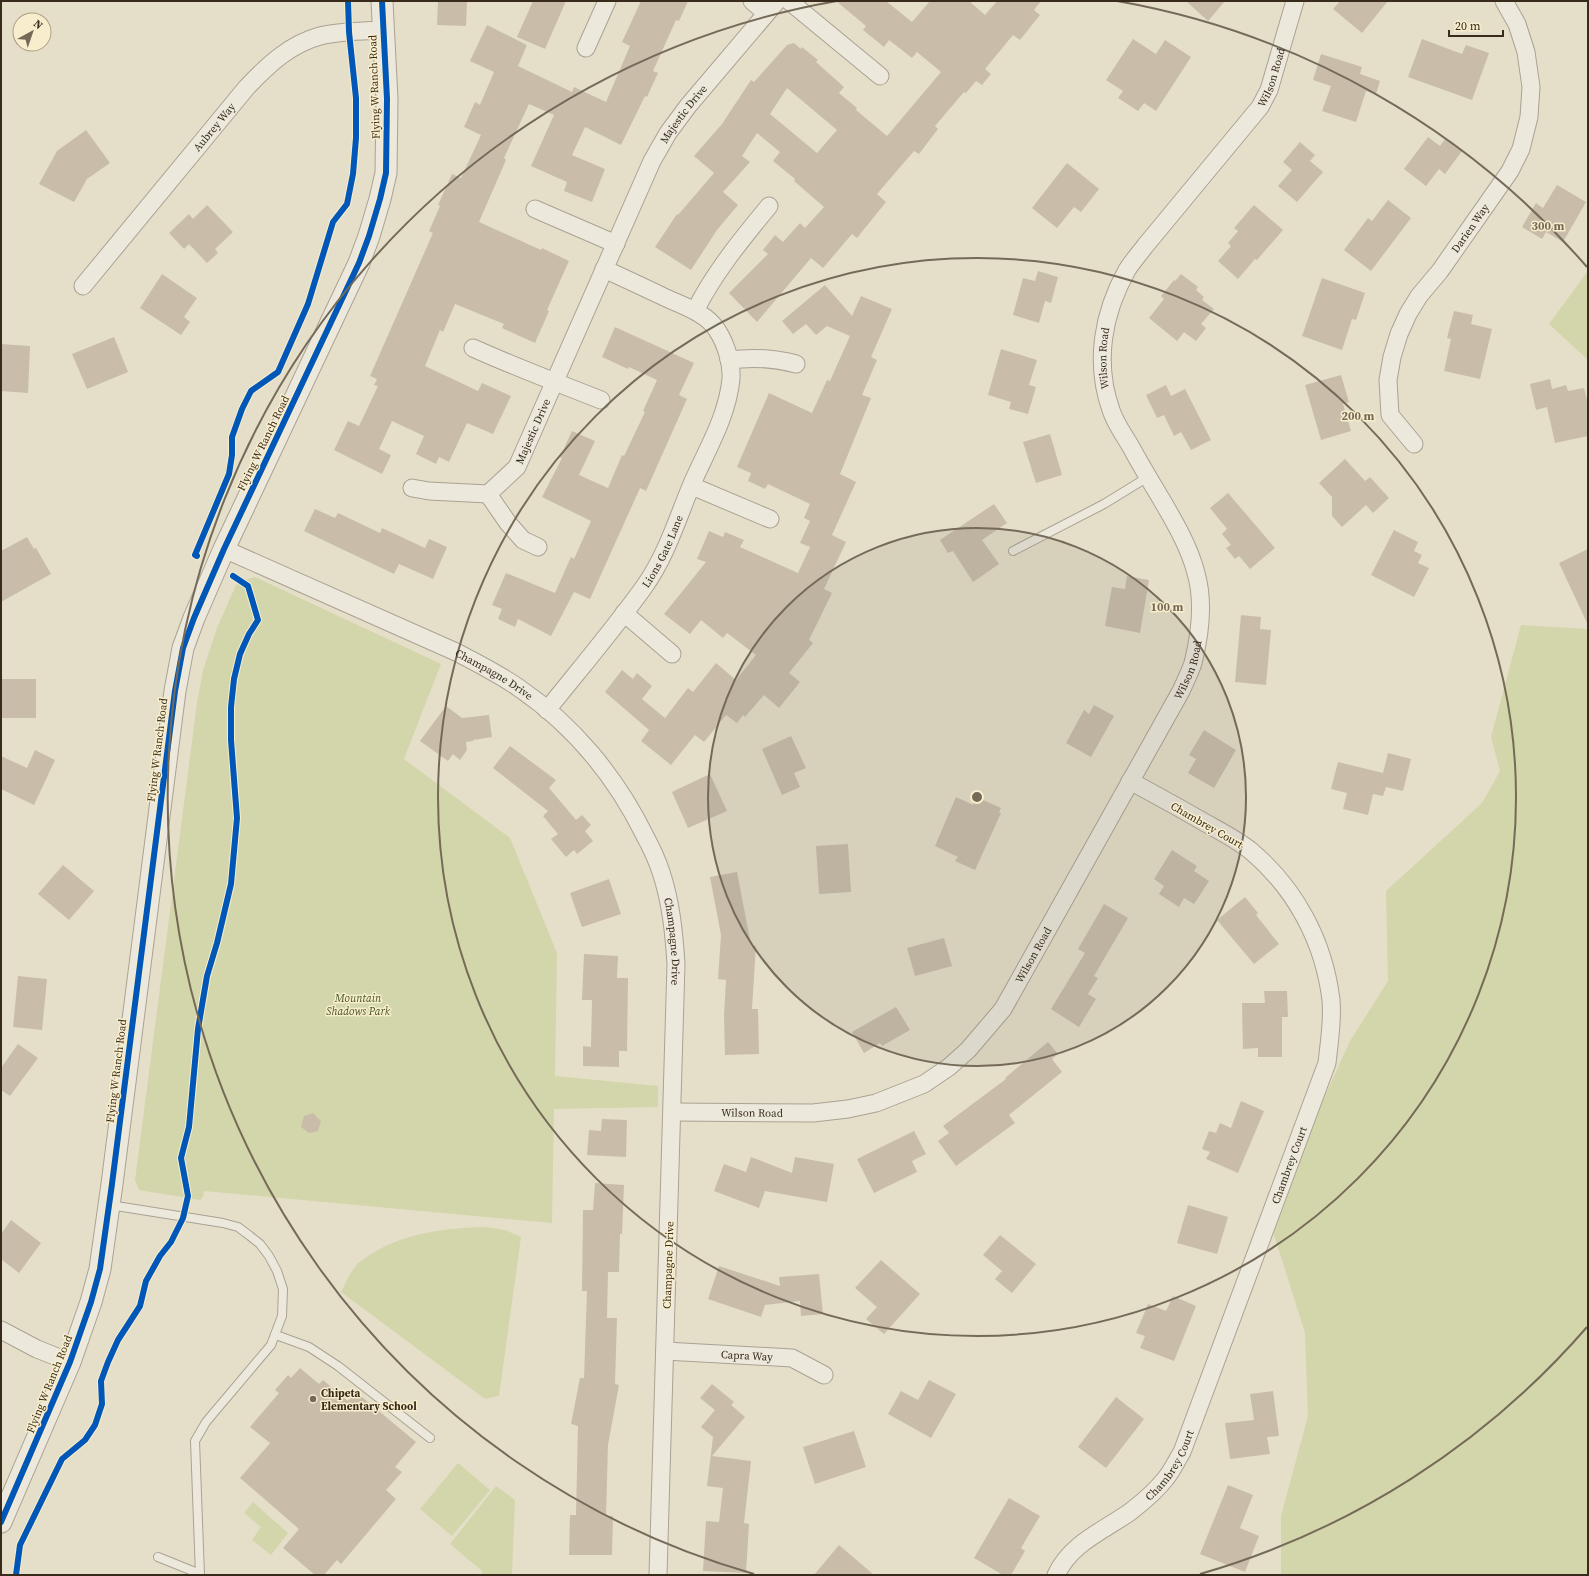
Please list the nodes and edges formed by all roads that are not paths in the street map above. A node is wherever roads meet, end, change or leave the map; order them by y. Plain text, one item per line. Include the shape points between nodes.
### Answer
1 (382, 1) edge
2 (607, 1) edge
3 (752, 1) edge
4 (789, 1) edge
5 (1295, 1) edge
6 (1504, 1) edge
7 (771, 7) edge
8 (382, 30) junction
9 (586, 48) dead end
10 (880, 76) dead end
11 (769, 206) dead end
12 (535, 209) dead end
13 (616, 244) junction
14 (604, 269) junction
15 (83, 286) dead end
16 (694, 312) junction
17 (473, 348) dead end
18 (729, 360) junction
19 (796, 364) dead end
20 (555, 382) junction
21 (601, 400) dead end
22 (1414, 444) dead end
23 (1148, 477) junction
24 (692, 486) junction
25 (412, 488) dead end
26 (488, 494) junction
27 (770, 519) dead end
28 (538, 547) dead end
29 (224, 549) junction
30 (1013, 551) dead end
31 (624, 613) junction
32 (672, 654) dead end
33 (547, 710) junction
34 (1130, 781) junction
35 (673, 1112) junction
36 (109, 1205) junction
37 (1, 1330) edge
38 (276, 1335) junction
39 (665, 1351) junction
40 (70, 1362) junction
41 (824, 1375) dead end
42 (430, 1438) dead end
43 (1, 1522) edge
44 (158, 1556) dead end
45 (200, 1575) edge
46 (658, 1575) edge
47 (1056, 1575) edge

1 - 8 street, Flying W Ranch Road
2 - 9 street
3 - 7 street
4 - 10 street
5 - 23 street, Wilson Road via 1269,90 1260,107 1145,246 1115,295 1102,342 1101,366 1111,410
6 - 22 street, Darien Way via 1517,24 1526,52 1531,87 1529,117 1521,149 1510,171 1440,271 1419,296 1399,334 1388,380 1390,415
7 - 13 street, Majestic Drive via 668,133 652,161
8 - 15 street, Aubrey Way via 320,36 301,43 279,56 247,87
8 - 29 street, Flying W Ranch Road via 387,99 386,173 371,229 359,262
11 - 16 street via 731,252
12 - 13 street
13 - 14 street, Majestic Drive
14 - 16 street, Lions Gate Lane
14 - 20 street, Majestic Drive
16 - 18 street, Lions Gate Lane via 709,320 717,330 725,344
17 - 20 street
18 - 19 street via 778,359
18 - 24 street, Lions Gate Lane via 731,377 728,398
20 - 21 street
20 - 26 street, Majestic Drive via 517,467
23 - 30 lane via 1104,504
23 - 34 street, Wilson Road via 1189,552 1200,598 1200,620 1190,671
24 - 27 street
24 - 31 street, Lions Gate Lane via 655,570
25 - 26 street
26 - 28 street via 508,523 524,540
29 - 33 street, Champagne Drive via 456,652 520,688
29 - 36 street, Flying W Ranch Road via 183,648 175,691
31 - 32 street
31 - 33 street, Lions Gate Lane
33 - 35 street, Champagne Drive via 572,731 617,786 634,813 661,871 674,929 676,964
34 - 35 street, Wilson Road via 1003,1009 968,1050 949,1067 924,1084 901,1094 848,1109 813,1113
34 - 47 street, Chambrey Court via 1230,836 1270,869 1290,892 1318,943 1331,1001 1331,1029 1327,1064 1182,1452 1167,1478 1151,1494 1130,1512 1091,1536 1072,1552
35 - 39 street, Champagne Drive
36 - 38 lane via 223,1223 238,1227 250,1236 269,1256 278,1271 283,1289 282,1316
36 - 40 street, Flying W Ranch Road via 100,1269
37 - 40 street via 37,1349
38 - 42 lane via 309,1347 338,1366
38 - 45 lane via 271,1345 206,1422 195,1441
39 - 41 street, Capra Way via 792,1358
39 - 46 street, Champagne Drive
40 - 43 street, Flying W Ranch Road
44 - 45 lane

